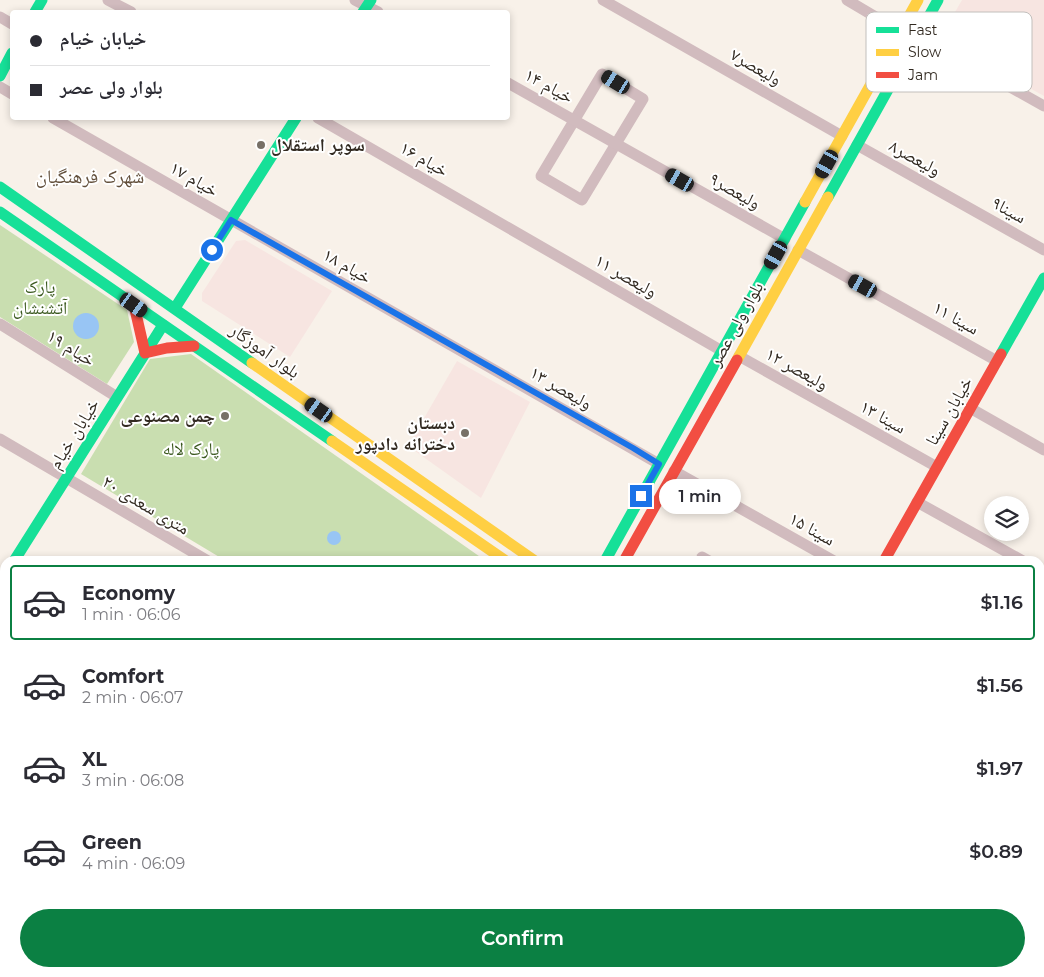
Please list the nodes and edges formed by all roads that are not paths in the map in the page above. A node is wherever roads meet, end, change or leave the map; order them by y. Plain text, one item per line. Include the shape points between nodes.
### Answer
1 (108, 0) edge
2 (355, 0) edge
3 (603, 0) edge
4 (847, 0) edge
5 (918, 0) edge
6 (938, 0) edge
7 (367, 6) edge
8 (126, 10) edge
9 (867, 12) edge
10 (911, 12) edge
11 (931, 12) edge
12 (10, 57) edge
13 (0, 76) edge
14 (510, 84) edge
15 (867, 92) edge
16 (886, 92) edge
17 (1020, 92) edge
18 (1044, 106) edge
19 (57, 120) edge
20 (295, 120) edge
21 (321, 120) edge
22 (575, 120) junction
23 (842, 136) junction
24 (616, 143) junction
25 (857, 145) junction
26 (0, 187) edge
27 (811, 192) junction
28 (825, 201) junction
29 (956, 201) joint
30 (0, 212) edge
31 (231, 220) junction
32 (62, 230) junction
33 (512, 230) joint
34 (785, 239) junction
35 (50, 246) junction
36 (798, 250) junction
37 (1044, 250) edge
38 (1044, 278) edge
39 (1040, 296) edge
40 (134, 305) junction
41 (175, 308) junction
42 (163, 325) junction
43 (3, 326) edge
44 (445, 342) joint
45 (194, 346) junction
46 (722, 351) junction
47 (145, 353) junction
48 (738, 356) junction
49 (997, 361) junction
50 (697, 396) junction
51 (117, 397) junction
52 (712, 404) junction
53 (970, 408) junction
54 (838, 412) joint
55 (0, 439) edge
56 (1044, 450) edge
57 (384, 455) junction
58 (659, 464) junction
59 (937, 467) junction
60 (373, 470) junction
61 (674, 471) junction
62 (66, 478) junction
63 (917, 502) junction
64 (17, 556) edge
65 (199, 556) edge
66 (499, 556) edge
67 (528, 556) edge
68 (608, 556) edge
69 (627, 556) edge
70 (825, 556) edge
71 (890, 556) edge
72 (1014, 556) edge

1 - 8 street
2 - 7 street
3 - 23 street, ولیعصر۷
4 - 9 street
5 - 10 main road, بلوار ولی عصر
6 - 11 main road, بلوار ولی عصر
12 - 13 main road
14 - 22 street, خیام ۱۴
15 - 23 main road, بلوار ولی عصر
16 - 25 main road, بلوار ولی عصر
17 - 18 street
19 - 31 street, خیام ۱۷
20 - 31 main road
21 - 33 street, خیام ۱۶
22 - 24 street, خیام ۱۴
22 - 24 street, خیام ۱۴ via 602,74 643,99
22 - 24 street, خیام ۱۴ via 541,176 582,200
23 - 27 main road, بلوار ولی عصر
24 - 34 street, ولیعصر۹
25 - 28 main road, بلوار ولی عصر
25 - 29 street, ولیعصر۸
26 - 32 main road, بلوار آموزگار
27 - 28 main road
27 - 34 main road, بلوار ولی عصر
28 - 36 main road, بلوار ولی عصر
29 - 37 street, سینا۹
30 - 35 main road, بلوار آموزگار
31 - 41 main road
31 - 44 street, خیام ۱۸
32 - 35 main road
32 - 41 main road, بلوار آموزگار
33 - 46 street, ولیعصر ۱۱
34 - 46 main road, بلوار ولی عصر
35 - 40 main road, بلوار آموزگار
36 - 48 main road, بلوار ولی عصر
36 - 49 street, سینا ۱۱
38 - 39 main road, خیابان سینا
39 - 49 main road, خیابان سینا
40 - 42 main road, بلوار آموزگار
40 - 47 main road
41 - 57 main road, بلوار آموزگار
42 - 45 main road, بلوار آموزگار
42 - 47 main road, خیابان خیام
43 - 51 street, خیام ۱۹
44 - 58 street, ولیعصر ۱۳
45 - 47 main road
45 - 60 main road, بلوار آموزگار
46 - 50 main road, بلوار ولی عصر
47 - 51 main road, خیابان خیام
48 - 52 main road, بلوار ولی عصر
48 - 54 street, ولیعصر ۱۲
49 - 53 main road, خیابان سینا
50 - 52 main road
50 - 58 main road, بلوار ولی عصر
51 - 62 main road, خیابان خیام
52 - 61 main road, بلوار ولی عصر
53 - 56 street
53 - 59 main road, خیابان سینا
54 - 59 street, سینا ۱۳
55 - 62 street, ۲۰ متری سعدی
57 - 60 main road
57 - 67 main road, بلوار آموزگار
58 - 68 main road, بلوار ولی عصر
59 - 63 main road, خیابان سینا
60 - 66 main road, بلوار آموزگار
61 - 69 main road, بلوار ولی عصر
61 - 70 street, سینا ۱۵
62 - 64 main road, خیابان خیام
62 - 65 street, ۲۰ متری سعدی
63 - 71 main road, خیابان سینا
63 - 72 street

